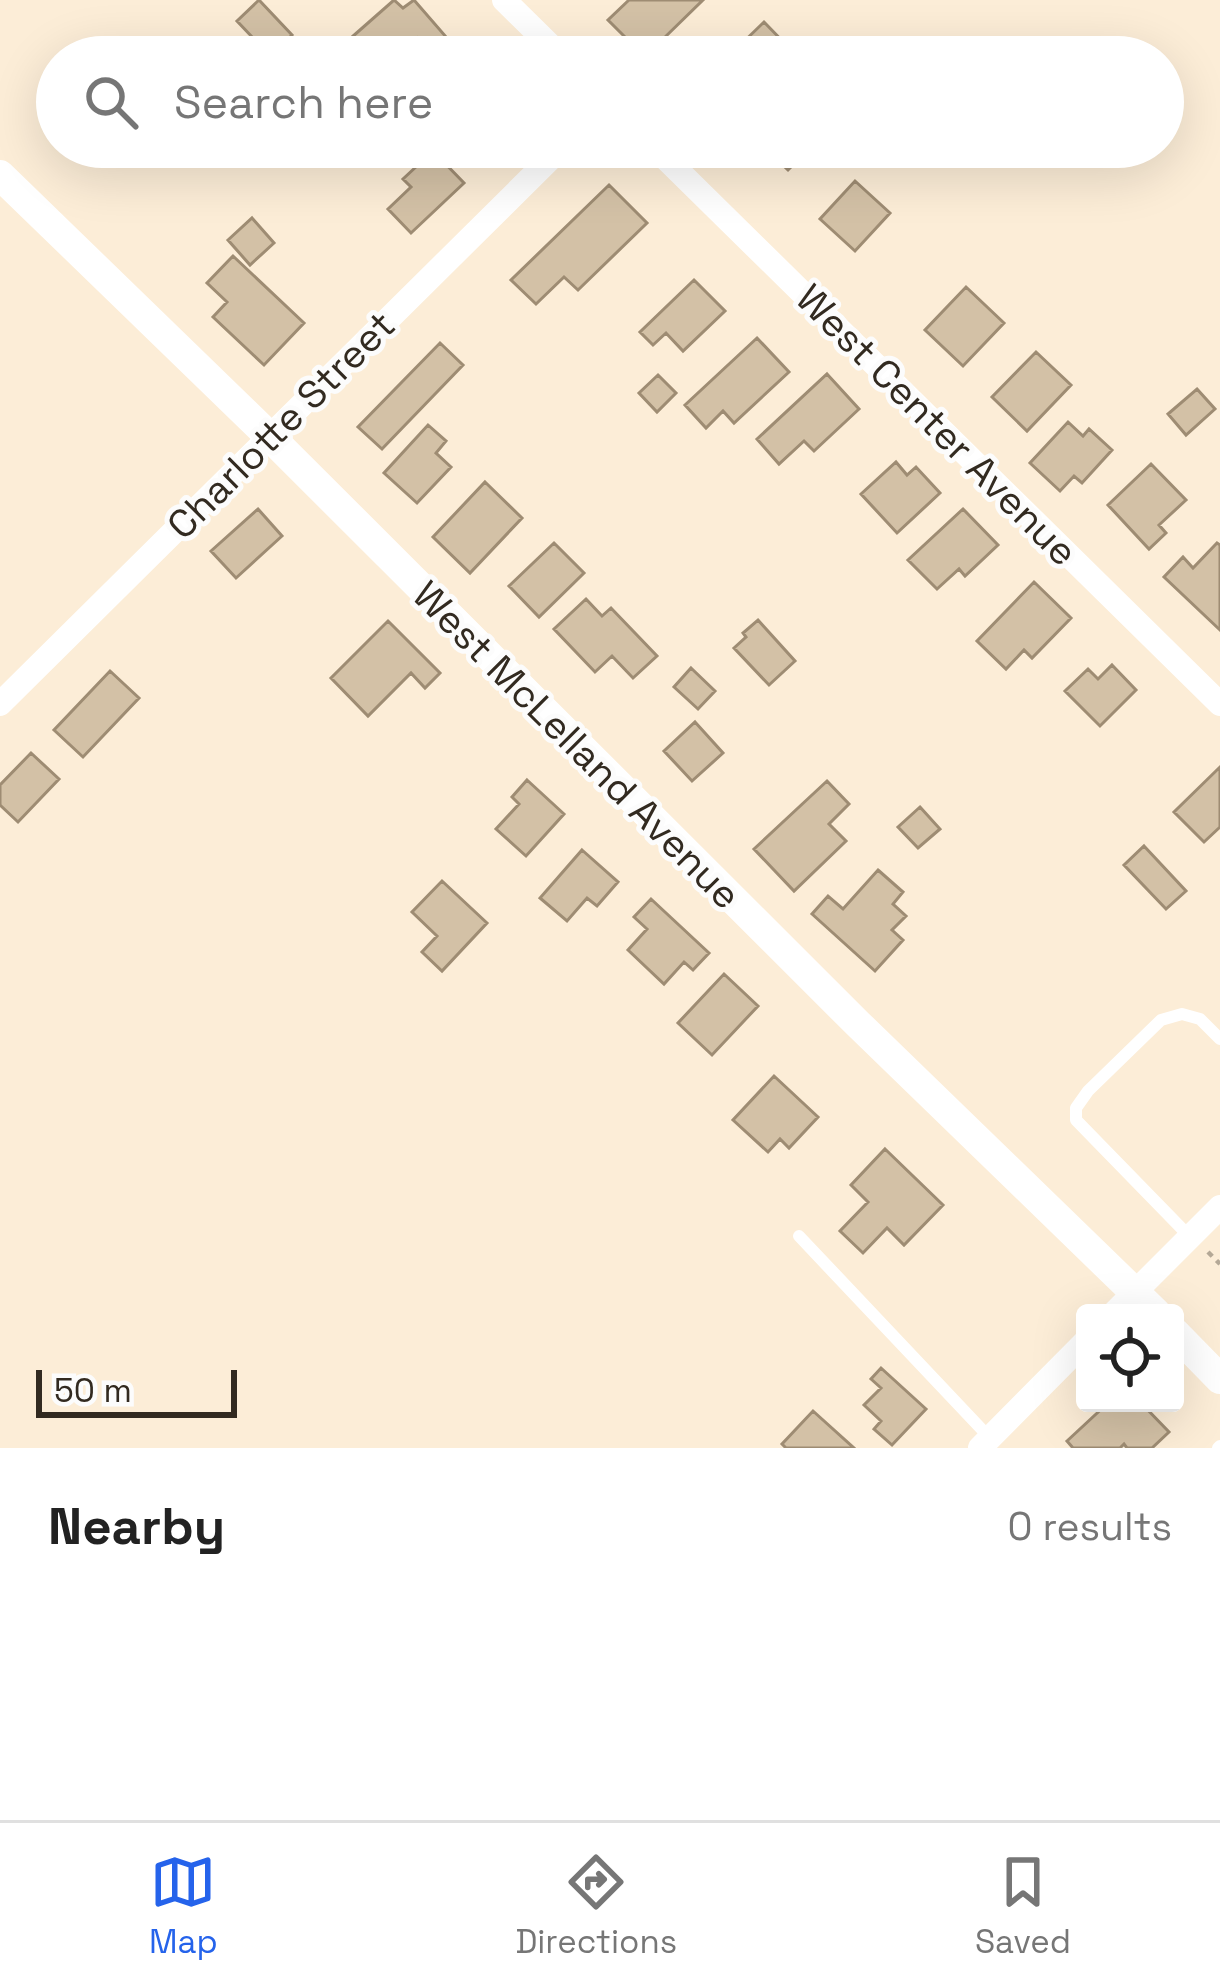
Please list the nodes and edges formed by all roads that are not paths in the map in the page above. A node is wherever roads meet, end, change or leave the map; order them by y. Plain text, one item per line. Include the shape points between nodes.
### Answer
1 (505, 0) edge
2 (541, 36) edge
3 (541, 168) edge
4 (675, 168) edge
5 (0, 175) edge
6 (270, 436) junction
7 (0, 704) edge
8 (1220, 704) edge
9 (1220, 1039) edge
10 (1220, 1207) edge
11 (799, 1237) dead end
12 (1197, 1242) junction
13 (1133, 1304) edge
14 (1137, 1304) edge
15 (1184, 1342) edge
16 (1076, 1351) edge
17 (1220, 1379) edge
18 (985, 1443) edge

1 - 2 street
3 - 6 street, Charlotte Street
4 - 8 street, West Center Avenue
5 - 6 street, West McLelland Avenue
6 - 7 street, Charlotte Street
6 - 13 street, West McLelland Avenue
9 - 12 lane via 1200,1019 1161,1021 1076,1108 1076,1120
10 - 12 street
11 - 18 lane
12 - 14 street
15 - 17 street
16 - 18 street

